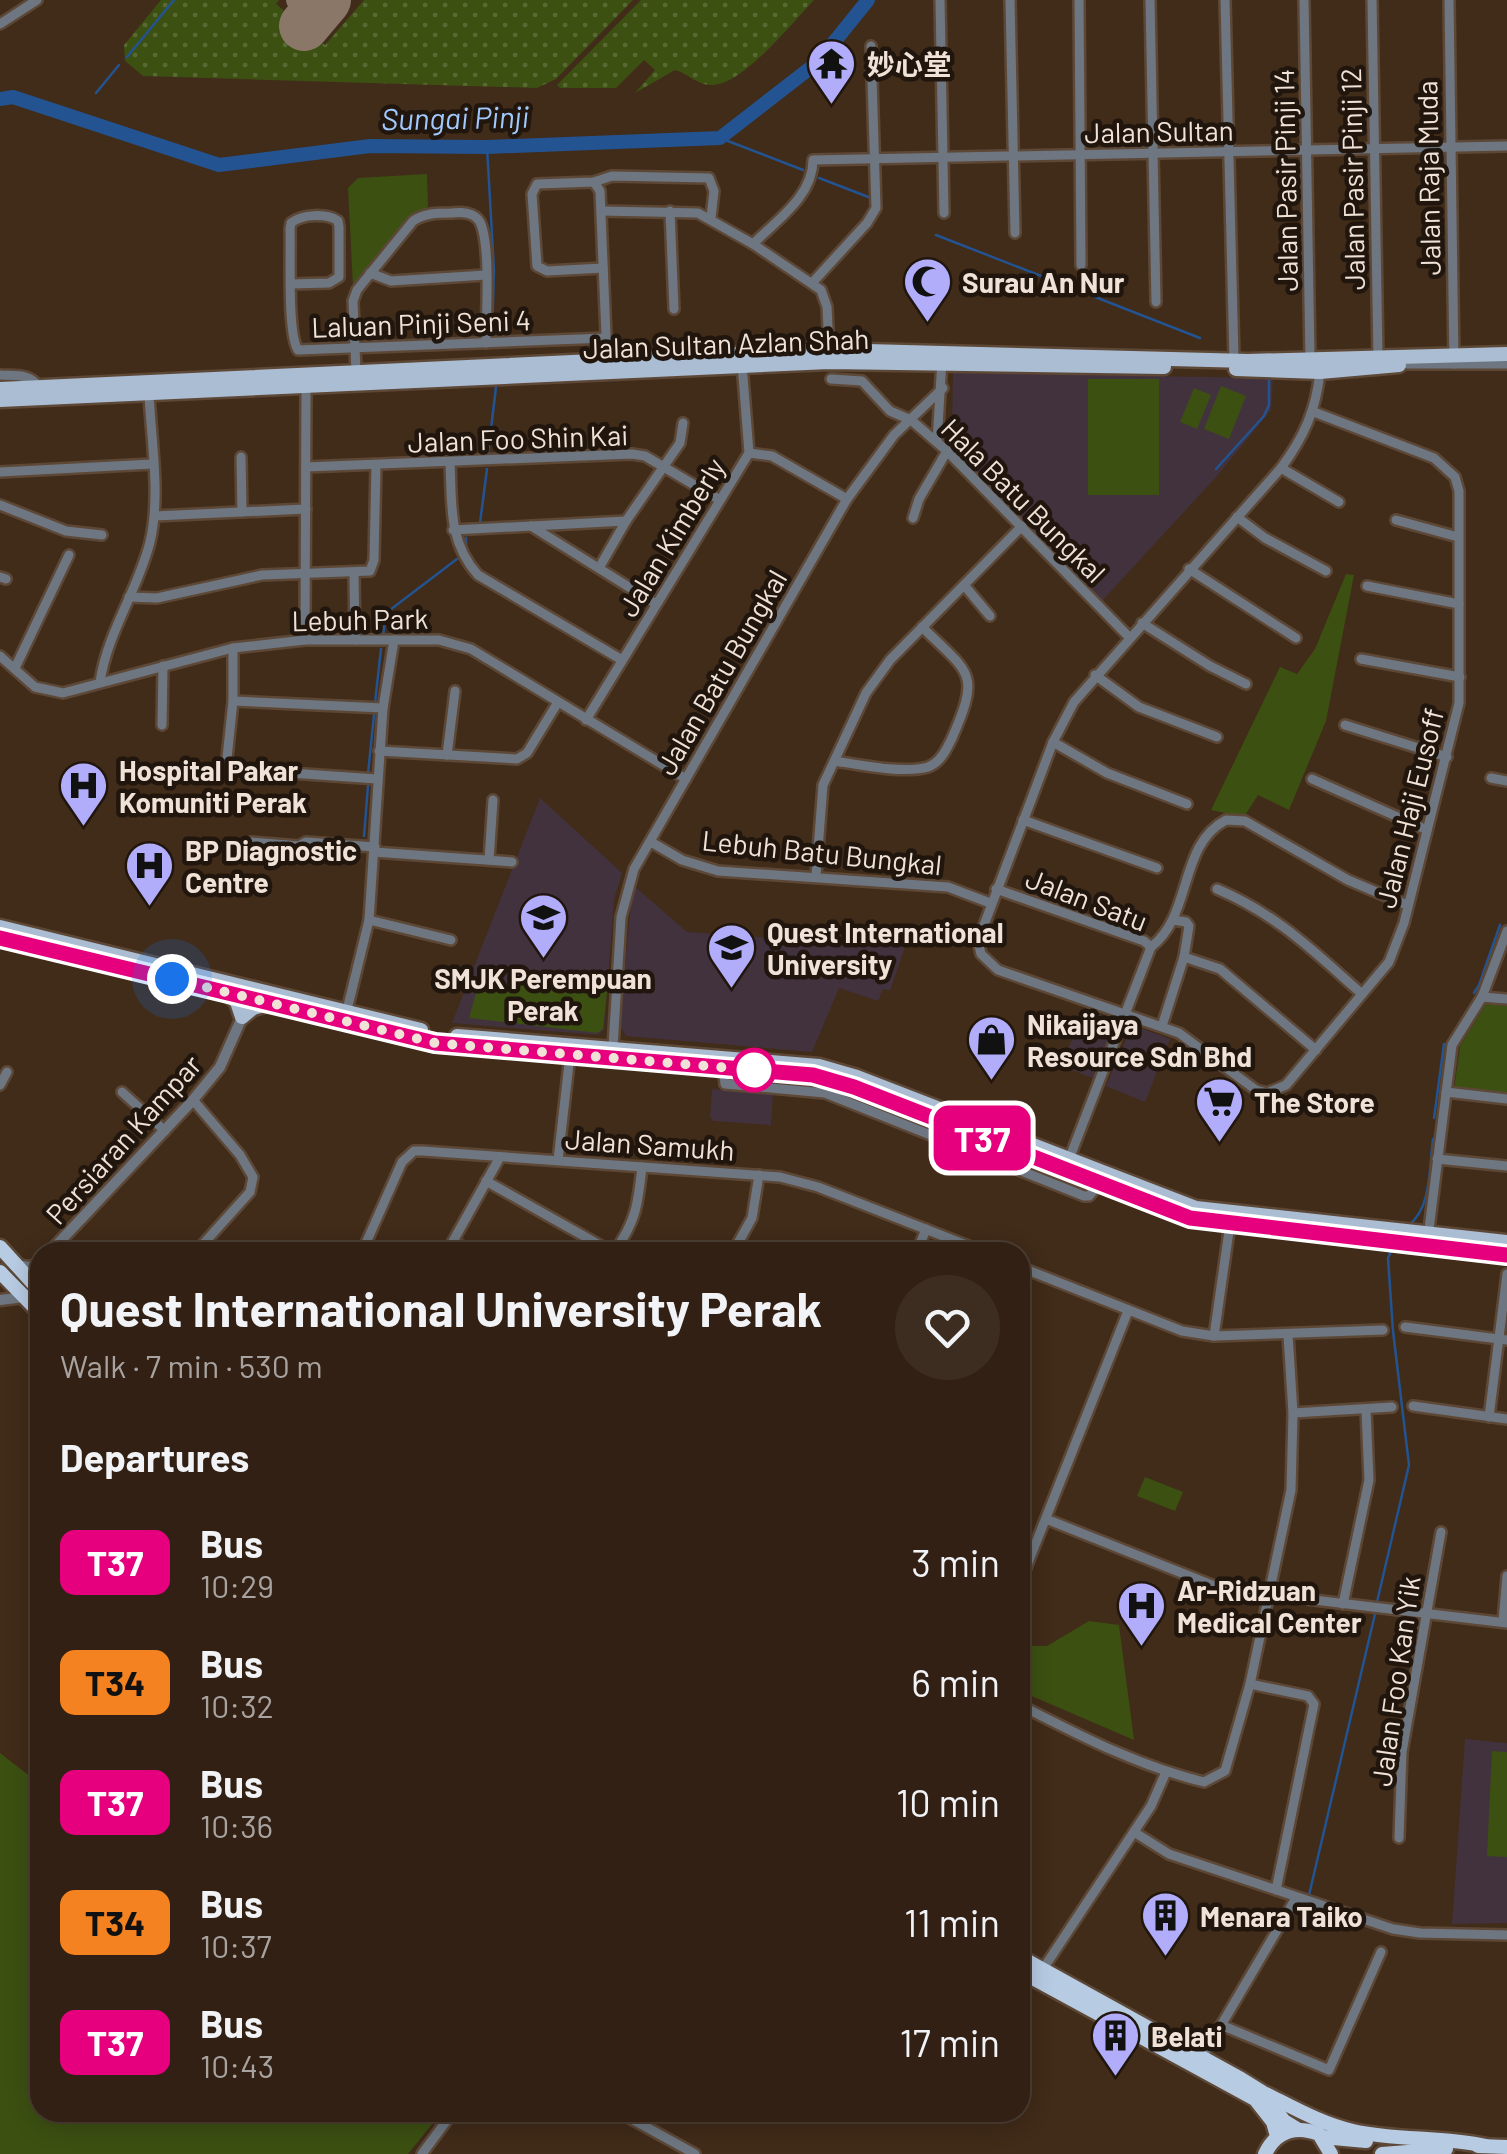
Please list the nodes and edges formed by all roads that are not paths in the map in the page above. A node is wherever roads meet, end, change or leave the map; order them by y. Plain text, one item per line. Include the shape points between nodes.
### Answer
1 (37, 0) edge
2 (940, 0) edge
3 (1010, 0) edge
4 (1078, 0) edge
5 (1150, 0) edge
6 (1225, 0) edge
7 (1304, 0) edge
8 (1372, 0) edge
9 (1449, 0) edge
10 (0, 24) edge
11 (871, 46) dead end
12 (1507, 146) edge
13 (1449, 148) junction
14 (1373, 149) junction
15 (1308, 150) junction
16 (1228, 152) junction
17 (1153, 154) junction
18 (1080, 155) junction
19 (1013, 156) junction
20 (943, 158) junction
21 (874, 159) junction
22 (594, 182) junction
23 (601, 211) junction
24 (670, 211) junction
25 (944, 213) dead end
26 (711, 218) junction
27 (1015, 233) dead end
28 (754, 244) junction
29 (1081, 265) dead end
30 (604, 268) junction
31 (370, 274) junction
32 (486, 275) junction
33 (813, 282) junction
34 (292, 284) junction
35 (1156, 302) dead end
36 (674, 309) dead end
37 (606, 338) junction
38 (486, 343) junction
39 (355, 349) junction
40 (829, 350) junction
41 (1507, 354) edge
42 (664, 356) junction
43 (942, 358) junction
44 (1378, 358) junction
45 (607, 359) junction
46 (1310, 359) junction
47 (1241, 360) junction
48 (1454, 360) junction
49 (1507, 364) edge
50 (743, 365) junction
51 (356, 372) junction
52 (1320, 372) junction
53 (0, 375) edge
54 (457, 378) junction
55 (832, 379) dead end
56 (306, 385) junction
57 (38, 387) junction
58 (943, 388) junction
59 (0, 389) edge
60 (150, 393) junction
61 (0, 400) edge
62 (1314, 412) junction
63 (911, 420) junction
64 (683, 422) dead end
65 (937, 442) junction
66 (947, 451) junction
67 (749, 453) junction
68 (240, 458) dead end
69 (450, 462) junction
70 (152, 464) junction
71 (376, 465) junction
72 (306, 467) junction
73 (664, 467) junction
74 (1281, 468) junction
75 (0, 472) edge
76 (847, 499) junction
77 (720, 500) junction
78 (1339, 502) dead end
79 (0, 506) edge
80 (306, 509) junction
81 (242, 512) junction
82 (154, 516) junction
83 (1237, 516) junction
84 (913, 518) dead end
85 (1396, 520) dead end
86 (626, 522) junction
87 (532, 526) junction
88 (1022, 526) junction
89 (454, 530) junction
90 (102, 535) dead end
91 (1458, 537) junction
92 (69, 555) dead end
93 (600, 568) junction
94 (1189, 569) junction
95 (1326, 571) dead end
96 (306, 574) junction
97 (354, 574) junction
98 (964, 585) junction
99 (1367, 586) dead end
100 (129, 597) junction
101 (656, 604) junction
102 (1459, 604) junction
103 (990, 616) dead end
104 (1142, 623) junction
105 (922, 627) junction
106 (1129, 638) junction
107 (1296, 638) dead end
108 (305, 640) junction
109 (355, 640) junction
110 (394, 640) junction
111 (232, 648) junction
112 (0, 656) edge
113 (1360, 659) dead end
114 (622, 660) junction
115 (163, 666) junction
116 (16, 668) junction
117 (1095, 675) junction
118 (1460, 677) junction
119 (100, 682) junction
120 (1246, 684) dead end
121 (455, 691) dead end
122 (233, 702) junction
123 (558, 702) junction
124 (382, 708) junction
125 (586, 720) junction
126 (162, 724) dead end
127 (1345, 725) dead end
128 (1217, 737) dead end
129 (1053, 742) junction
130 (379, 751) junction
131 (448, 755) junction
132 (1448, 757) junction
133 (835, 761) junction
134 (686, 778) junction
135 (1491, 778) dead end
136 (377, 779) junction
137 (1312, 779) dead end
138 (1507, 781) edge
139 (493, 800) dead end
140 (1187, 804) dead end
141 (1023, 820) junction
142 (1427, 830) junction
143 (251, 842) dead end
144 (650, 842) junction
145 (374, 850) junction
146 (488, 860) junction
147 (512, 862) dead end
148 (1157, 868) dead end
149 (816, 876) junction
150 (996, 889) junction
151 (1217, 889) dead end
152 (990, 903) junction
153 (1407, 905) junction
154 (368, 920) junction
155 (1173, 920) junction
156 (0, 927) edge
157 (1507, 931) edge
158 (0, 938) edge
159 (450, 940) dead end
160 (1151, 947) junction
161 (1184, 957) junction
162 (229, 987) junction
163 (1362, 994) junction
164 (248, 997) junction
165 (271, 997) junction
166 (1482, 997) junction
167 (1507, 999) edge
168 (347, 1010) junction
169 (1128, 1014) junction
170 (242, 1017) junction
171 (1162, 1026) junction
172 (613, 1048) junction
173 (1316, 1050) junction
174 (570, 1055) junction
175 (647, 1062) junction
176 (7, 1072) dead end
177 (0, 1086) edge
178 (122, 1092) dead end
179 (1446, 1092) junction
180 (1507, 1099) edge
181 (194, 1100) junction
182 (164, 1130) junction
183 (500, 1156) junction
184 (1067, 1158) junction
185 (558, 1160) junction
186 (1437, 1160) junction
187 (1507, 1166) edge
188 (642, 1167) junction
189 (758, 1175) junction
190 (486, 1181) junction
191 (1097, 1184) junction
192 (1230, 1224) junction
193 (926, 1229) junction
194 (1428, 1235) junction
195 (453, 1241) edge
196 (59, 1242) edge
197 (205, 1242) edge
198 (367, 1242) edge
199 (595, 1242) edge
200 (619, 1242) edge
201 (738, 1242) edge
202 (920, 1242) edge
203 (959, 1242) edge
204 (1507, 1242) edge
205 (0, 1247) edge
206 (1446, 1248) junction
207 (1507, 1255) edge
208 (16, 1265) junction
209 (30, 1266) edge
210 (1030, 1271) edge
211 (1507, 1274) edge
212 (5, 1277) edge
213 (30, 1286) edge
214 (30, 1290) edge
215 (30, 1292) edge
216 (0, 1300) edge
217 (1128, 1311) junction
218 (1405, 1328) dead end
219 (1384, 1330) dead end
220 (1288, 1334) junction
221 (1214, 1336) junction
222 (1503, 1340) edge
223 (1413, 1406) dead end
224 (1392, 1407) dead end
225 (1366, 1410) junction
226 (1292, 1413) junction
227 (1488, 1417) junction
228 (1507, 1420) edge
229 (1046, 1518) junction
230 (1440, 1532) dead end
231 (1032, 1553) joint
232 (1030, 1558) edge
233 (1507, 1576) edge
234 (1268, 1595) junction
235 (1343, 1604) junction
236 (1424, 1613) junction
237 (1505, 1623) edge
238 (1250, 1684) junction
239 (1030, 1710) edge
240 (1166, 1772) junction
241 (1134, 1832) junction
242 (1398, 1838) dead end
243 (1276, 1890) junction
244 (1296, 1898) junction
245 (1507, 1935) edge
246 (1381, 1952) dead end
247 (1030, 1962) edge
248 (1043, 1969) junction
249 (1030, 1976) edge
250 (1221, 2026) junction
251 (1203, 2056) junction
252 (1262, 2092) junction
253 (446, 2122) edge
254 (637, 2122) edge
255 (1298, 2129) junction
256 (1278, 2136) junction
257 (1322, 2137) junction
258 (1486, 2146) junction
259 (1507, 2147) edge
260 (1466, 2152) edge
261 (422, 2154) edge
262 (695, 2154) edge
263 (1265, 2154) edge
264 (1331, 2154) edge
265 (1382, 2154) edge

1 - 10 street
2 - 20 street
3 - 19 street
4 - 18 street
5 - 17 street
6 - 16 street
7 - 15 street, Jalan Pasir Pinji 14
8 - 14 street, Jalan Pasir Pinji 12
9 - 13 street, Jalan Raja Muda
11 - 21 street
12 - 13 street, Jalan Sultan
13 - 14 street, Jalan Sultan
13 - 48 street, Jalan Raja Muda
14 - 15 street, Jalan Sultan
14 - 44 street, Jalan Pasir Pinji 12
15 - 16 street, Jalan Sultan
15 - 46 street, Jalan Pasir Pinji 14
16 - 17 street, Jalan Sultan
16 - 47 street
17 - 18 street, Jalan Sultan
17 - 35 street
18 - 19 street, Jalan Sultan
18 - 29 street
19 - 20 street, Jalan Sultan
19 - 27 street
20 - 21 street, Jalan Sultan
20 - 25 street
21 - 28 street, Jalan Sultan via 813,160 804,193
21 - 33 street via 876,208
22 - 23 street
22 - 26 street via 612,176 709,178
22 - 30 street via 538,184 532,194 537,266
23 - 24 street
23 - 30 street
24 - 26 street
24 - 36 street
26 - 28 street
28 - 33 street
30 - 37 street
31 - 32 street via 391,280
31 - 32 street via 413,221 462,212 480,224
31 - 39 street via 353,301
32 - 38 street
33 - 40 street via 827,307
34 - 34 street via 291,223 334,218 340,227 339,278
34 - 39 street, Laluan Pinji Seni 4 via 298,350
37 - 38 street, Laluan Pinji Seni 4
37 - 45 street
38 - 39 street, Laluan Pinji Seni 4
39 - 51 street
40 - 42 main road, Jalan Sultan Azlan Shah
40 - 43 main road, Jalan Sultan Azlan Shah
41 - 48 main road, Jalan Sultan Azlan Shah
42 - 45 main road, Jalan Sultan Azlan Shah
42 - 50 street
43 - 47 main road, Jalan Sultan Azlan Shah
43 - 50 main road, Jalan Sultan Azlan Shah
43 - 52 main road, Jalan Sultan Azlan Shah
43 - 58 street
44 - 46 main road, Jalan Sultan Azlan Shah
44 - 48 main road, Jalan Sultan Azlan Shah
44 - 52 main road
45 - 51 main road, Jalan Sultan Azlan Shah
46 - 47 main road, Jalan Sultan Azlan Shah
47 - 52 main road
48 - 49 street
48 - 52 main road, Jalan Sultan Azlan Shah
50 - 54 main road, Jalan Sultan Azlan Shah
50 - 67 street, Jalan Kimberly
51 - 54 main road
51 - 57 main road, Jalan Sultan Azlan Shah
52 - 62 street, Jalan Haji Eusoff
53 - 57 street via 26,376
54 - 56 main road, Jalan Sultan Azlan Shah
55 - 63 street, Hala Batu Bungkal via 862,382 890,411
56 - 60 main road, Jalan Sultan Azlan Shah
56 - 72 street
57 - 59 main road, Jalan Sultan Azlan Shah
58 - 63 street, Jalan Batu Bungkal
58 - 65 street
60 - 61 main road, Jalan Sultan Azlan Shah
60 - 70 street
62 - 74 street, Jalan Haji Eusoff
62 - 91 street, Jalan Haji Eusoff via 1446,465 1459,491
63 - 65 street, Hala Batu Bungkal
63 - 76 street, Jalan Batu Bungkal
64 - 73 street via 680,443
65 - 66 street, Hala Batu Bungkal
66 - 84 street
66 - 88 street, Hala Batu Bungkal
67 - 76 street via 772,456
67 - 77 street, Jalan Kimberly
68 - 81 street
69 - 71 street, Jalan Foo Shin Kai
69 - 73 street, Jalan Foo Shin Kai via 632,454
69 - 89 street
70 - 75 street
70 - 82 street
71 - 72 street, Jalan Foo Shin Kai
71 - 97 street via 374,566
72 - 80 street
73 - 77 street, Jalan Foo Shin Kai
73 - 86 street
74 - 78 street
74 - 83 street, Jalan Haji Eusoff
76 - 134 street, Jalan Batu Bungkal
77 - 101 street, Jalan Kimberly
79 - 90 street via 66,532
80 - 81 street
80 - 96 street
81 - 82 street
82 - 100 street
83 - 94 street, Jalan Haji Eusoff
83 - 95 street
85 - 91 street
86 - 87 street
86 - 93 street
87 - 89 street
87 - 93 street
88 - 98 street
88 - 106 street, Hala Batu Bungkal
89 - 114 street via 478,575
91 - 102 street, Jalan Haji Eusoff
92 - 116 street
93 - 101 street
94 - 104 street, Jalan Haji Eusoff
94 - 107 street
96 - 97 street
96 - 100 street
96 - 108 street
97 - 109 street
98 - 103 street
98 - 105 street
99 - 102 street
100 - 119 street
101 - 114 street, Jalan Kimberly
102 - 118 street, Jalan Haji Eusoff
104 - 106 street, Jalan Haji Eusoff
104 - 120 street
105 - 133 street via 866,693
105 - 133 street via 969,682 968,702 945,752 926,767
106 - 117 street, Jalan Haji Eusoff
108 - 109 street, Lebuh Park
108 - 111 street, Lebuh Park
109 - 110 street, Lebuh Park
110 - 123 street, Lebuh Park via 456,643
110 - 124 street
111 - 115 street, Lebuh Park
111 - 122 street
112 - 116 street
113 - 118 street
114 - 125 street, Jalan Kimberly
115 - 119 street, Lebuh Park
115 - 126 street
116 - 119 street, Lebuh Park via 35,687 63,692
117 - 128 street via 1139,707
117 - 129 street, Jalan Haji Eusoff
118 - 132 street, Jalan Haji Eusoff
121 - 131 street
122 - 124 street
122 - 136 street via 228,764 238,770
123 - 125 street, Lebuh Park
123 - 131 street via 522,756
124 - 130 street
125 - 134 street, Lebuh Park
127 - 132 street
129 - 140 street via 1107,773
129 - 141 street, Jalan Haji Eusoff
130 - 131 street
130 - 136 street
132 - 142 street, Jalan Haji Eusoff
133 - 149 street via 823,786
134 - 144 street, Jalan Batu Bungkal
135 - 138 street
136 - 145 street
137 - 142 street
139 - 146 street
141 - 148 street
141 - 150 street, Jalan Haji Eusoff
142 - 153 street, Jalan Haji Eusoff
143 - 145 street
144 - 149 street, Lebuh Batu Bungkal via 718,871
144 - 172 street, Jalan Batu Bungkal via 624,899
145 - 146 street
145 - 154 street
146 - 147 street
149 - 152 street, Lebuh Batu Bungkal via 948,887
150 - 152 street, Jalan Haji Eusoff
150 - 160 street, Jalan Satu
151 - 163 street via 1278,920
152 - 169 street, Jalan Haji Eusoff via 978,941 988,964
153 - 155 street via 1235,819 1205,836
153 - 163 street, Jalan Haji Eusoff via 1389,962
154 - 159 street
154 - 168 street
155 - 160 street
155 - 161 street via 1189,926
156 - 162 main road
157 - 166 street
158 - 162 main road
160 - 169 street, Jalan Satu
161 - 171 street
161 - 173 street via 1220,968
162 - 164 main road
162 - 165 main road
162 - 170 main road
163 - 173 street, Jalan Haji Eusoff
164 - 165 main road
164 - 170 street, Persiaran Kampar
165 - 168 main road
165 - 170 main road
165 - 174 main road via 435,1043
166 - 167 street
166 - 179 street via 1452,1045
168 - 172 main road via 436,1034
169 - 171 street, Jalan Haji Eusoff
169 - 184 street
170 - 181 street, Persiaran Kampar via 220,1067
171 - 173 street, Jalan Haji Eusoff via 1267,1094 1286,1086
172 - 175 main road via 619,1056
172 - 184 main road via 819,1066
174 - 175 main road
174 - 185 street
175 - 191 main road via 792,1081 827,1078
176 - 177 street
178 - 182 street
179 - 180 street
179 - 186 street
181 - 182 street, Persiaran Kampar
181 - 197 street via 253,1177 250,1192
182 - 196 street, Persiaran Kampar
183 - 185 street, Jalan Samukh
183 - 190 street
183 - 198 street, Jalan Samukh via 407,1155
184 - 191 street
184 - 194 main road via 1196,1208
185 - 188 street, Jalan Samukh
186 - 187 street
186 - 194 street
188 - 189 street, Jalan Samukh
188 - 200 street via 638,1211
189 - 193 street, Jalan Samukh via 800,1180
189 - 201 street via 756,1207
190 - 195 street
190 - 199 street
191 - 192 main road via 1190,1218
192 - 206 main road
192 - 221 street
193 - 202 street
193 - 203 street, Jalan Samukh
194 - 204 main road
194 - 206 street
205 - 208 highway
206 - 207 main road
208 - 209 street, Persiaran Kampar
208 - 213 highway
210 - 217 street
211 - 222 street
212 - 214 highway
212 - 216 street
215 - 216 street
217 - 221 street
217 - 229 street
218 - 222 street
219 - 220 street
220 - 221 street
220 - 226 street
222 - 227 street
223 - 227 street
224 - 225 street
225 - 226 street
225 - 235 street via 1369,1480
226 - 234 street via 1292,1490
227 - 228 street
229 - 231 street
229 - 234 street via 1211,1585
230 - 236 street, Jalan Foo Kan Yik
231 - 232 street
233 - 237 street
234 - 235 street
234 - 238 street
235 - 236 street
236 - 237 street
236 - 242 street, Jalan Foo Kan Yik via 1402,1752
238 - 240 street via 1225,1771 1204,1782
238 - 243 street via 1308,1696 1314,1704
239 - 240 street
240 - 241 street
241 - 243 street via 1170,1854
241 - 248 street
243 - 244 street
244 - 245 street via 1393,1929
244 - 250 street
246 - 250 street via 1329,2070
247 - 248 highway
248 - 251 highway
249 - 256 highway via 1256,2099
250 - 251 street
251 - 252 highway
252 - 255 highway
252 - 258 highway via 1346,2129
253 - 261 street
254 - 262 street
255 - 256 highway
255 - 257 highway
256 - 263 highway
257 - 258 highway
257 - 264 highway
258 - 259 highway
258 - 260 highway
260 - 265 highway

